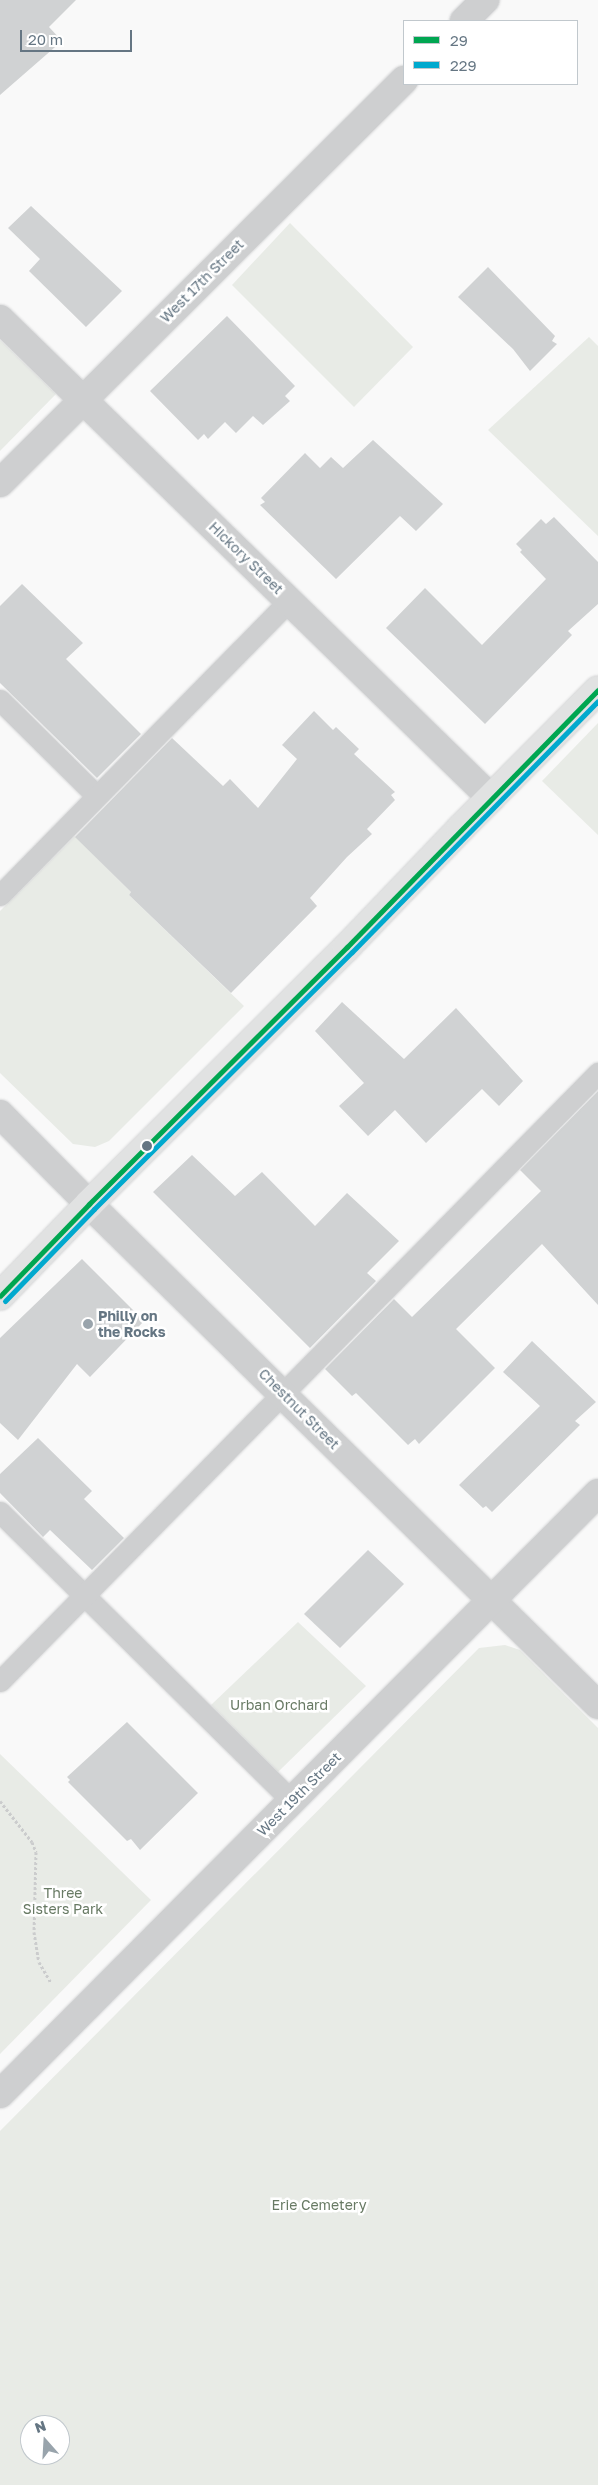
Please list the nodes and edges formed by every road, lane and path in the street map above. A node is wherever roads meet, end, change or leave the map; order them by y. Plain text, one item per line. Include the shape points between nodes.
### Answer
1 (485, 0) edge
2 (465, 20) edge
3 (403, 81) edge
4 (0, 319) edge
5 (81, 400) junction
6 (0, 483) edge
7 (290, 600) junction
8 (598, 690) edge
9 (0, 700) edge
10 (97, 796) junction
11 (491, 798) junction
12 (0, 895) edge
13 (598, 1073) edge
14 (0, 1114) edge
15 (89, 1204) junction
16 (0, 1296) edge
17 (283, 1393) junction
18 (598, 1493) edge
19 (0, 1512) edge
20 (84, 1596) junction
21 (492, 1600) junction
22 (0, 1681) edge
23 (598, 1705) edge
24 (0, 1801) edge
25 (292, 1801) junction
26 (51, 1983) dead end
27 (0, 2094) edge

1 - 2 street
3 - 5 street, West 17th Street
4 - 5 street, Hickory Street
5 - 6 street, West 17th Street
5 - 7 street, Hickory Street
7 - 10 lane
7 - 11 street, Hickory Street
8 - 11 main road
9 - 10 lane
10 - 12 lane
11 - 15 main road via 320,975
13 - 17 lane
14 - 15 street, Chestnut Street
15 - 16 main road
15 - 17 street, Chestnut Street
17 - 20 lane
17 - 21 street, Chestnut Street
18 - 21 street, West 19th Street
19 - 20 lane
20 - 22 lane
20 - 25 lane
21 - 23 street, Chestnut Street
21 - 25 street, West 19th Street
24 - 26 path via 36,1852 34,1932 39,1962
25 - 27 street, West 19th Street

